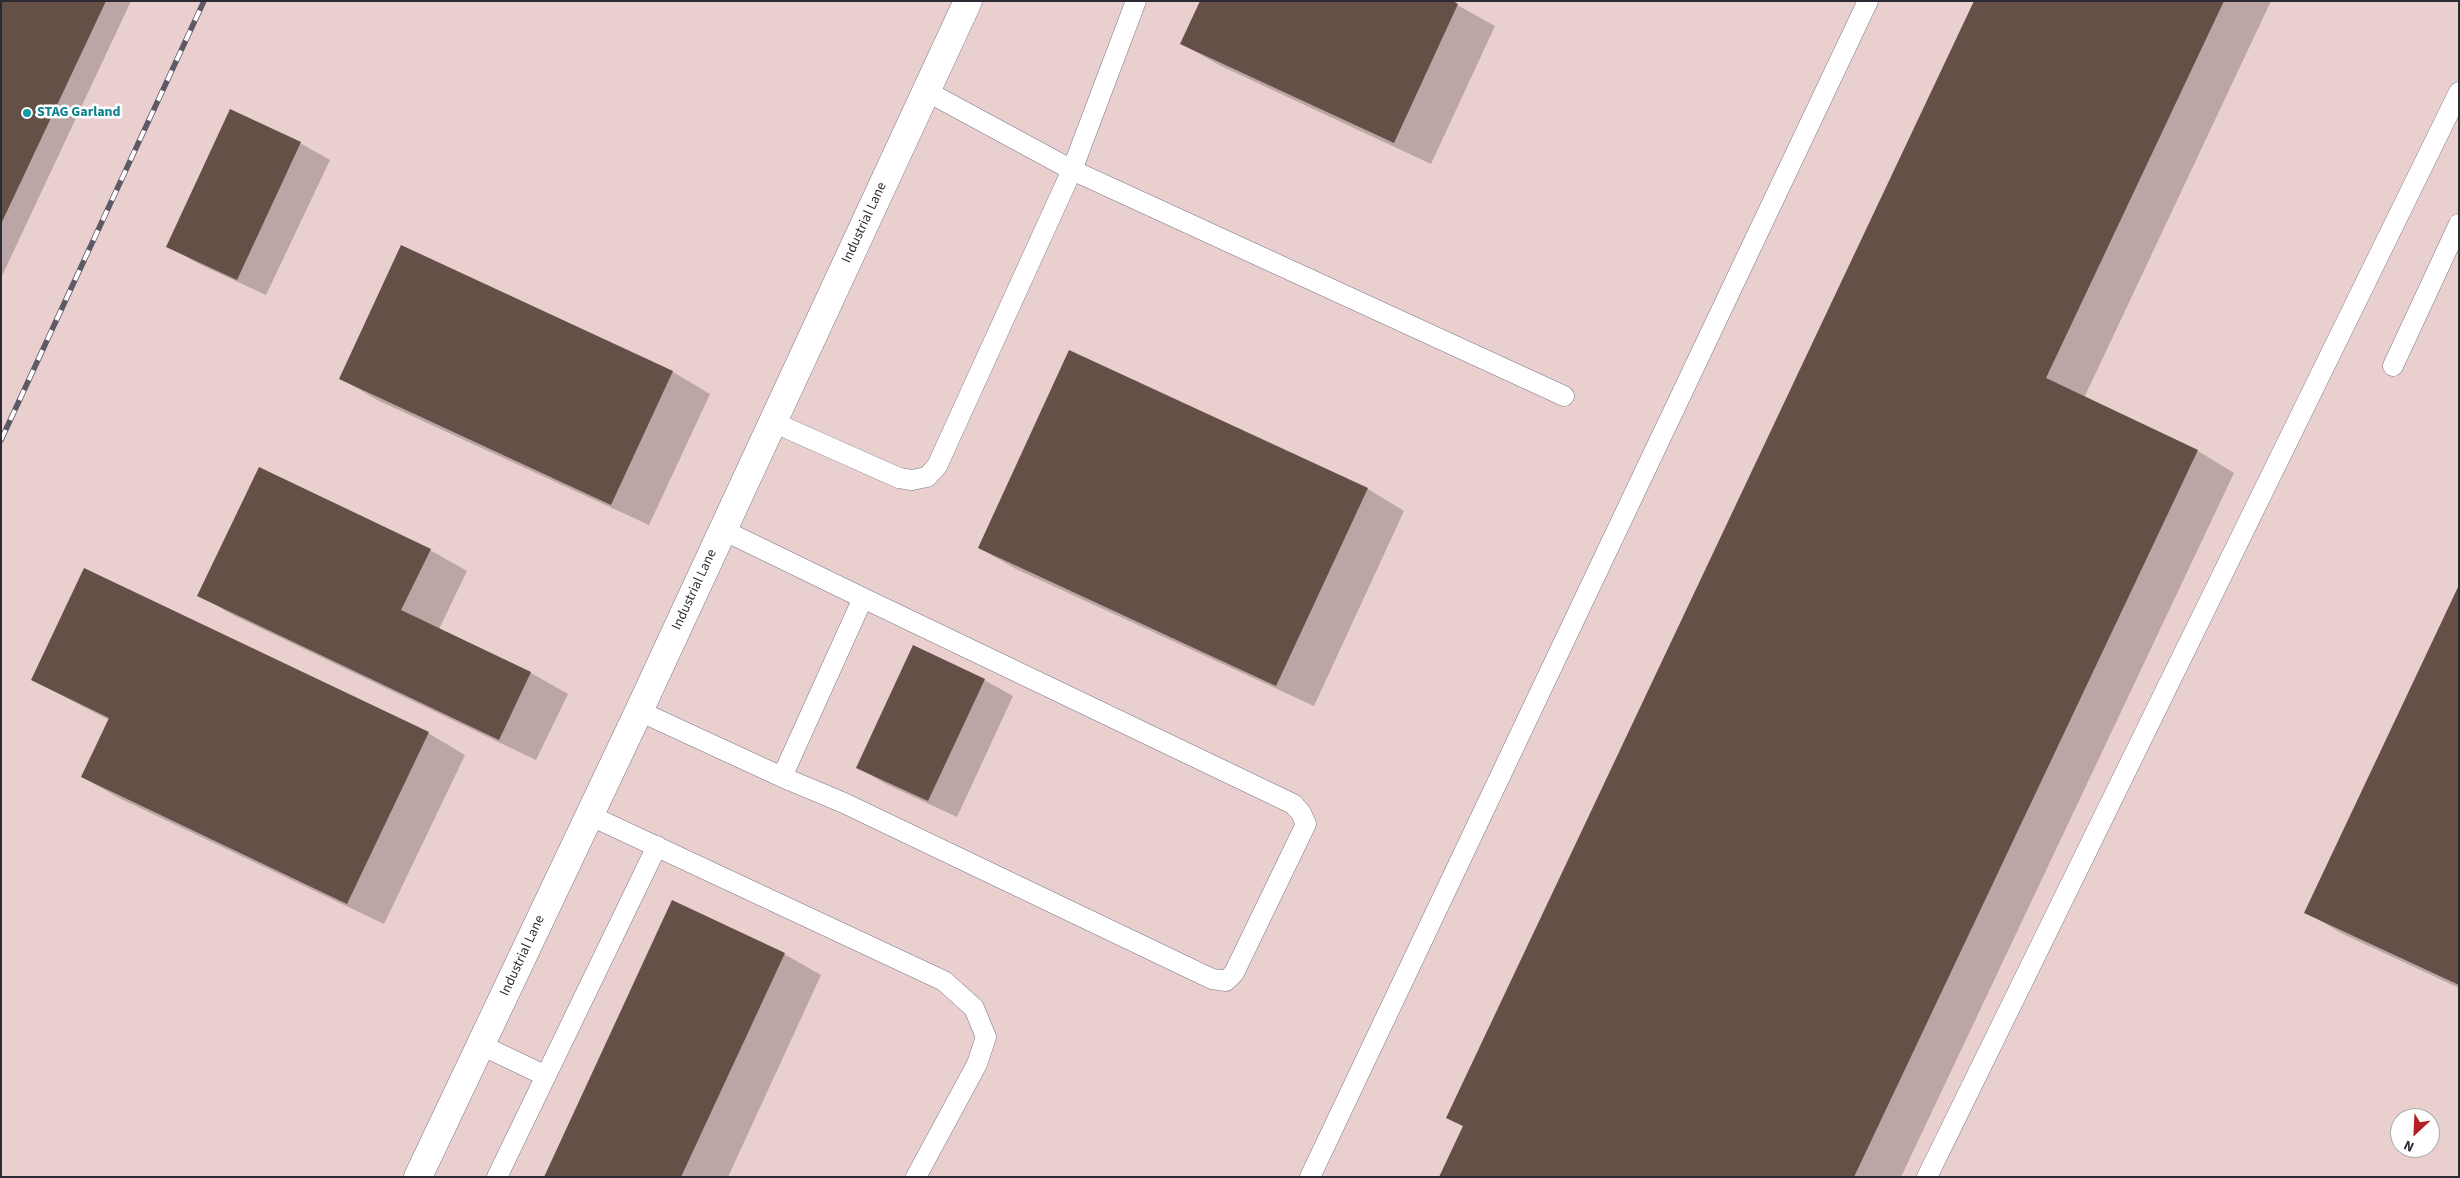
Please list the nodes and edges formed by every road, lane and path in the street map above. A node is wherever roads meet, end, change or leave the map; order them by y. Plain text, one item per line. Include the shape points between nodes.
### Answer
1 (968, 1) edge
2 (1136, 1) edge
3 (1868, 1) edge
4 (926, 91) junction
5 (2459, 92) edge
6 (1072, 170) junction
7 (2459, 224) edge
8 (2393, 366) dead end
9 (1564, 396) dead end
10 (773, 422) junction
11 (723, 530) junction
12 (863, 598) junction
13 (639, 711) junction
14 (782, 777) junction
15 (590, 814) junction
16 (657, 846) junction
17 (481, 1045) junction
18 (546, 1076) junction
19 (418, 1177) edge
20 (497, 1177) edge
21 (916, 1177) edge
22 (1310, 1177) edge
23 (1926, 1177) edge

1 - 4 street, Industrial Lane
2 - 6 lane
3 - 22 lane
4 - 6 lane
4 - 10 street, Industrial Lane
5 - 23 lane
6 - 9 lane
6 - 10 lane via 937,466 927,477 899,478
7 - 8 lane
10 - 11 street, Industrial Lane
11 - 12 lane
11 - 13 street, Industrial Lane
12 - 14 lane
12 - 14 lane via 1293,804 1306,824 1234,973 1226,981 1212,979 844,803
13 - 14 lane
13 - 15 street, Industrial Lane
15 - 16 lane
15 - 17 street, Industrial Lane
16 - 18 lane
16 - 21 lane via 944,981 974,1008 986,1037 977,1064
17 - 18 lane
17 - 19 street, Industrial Lane
18 - 20 lane

